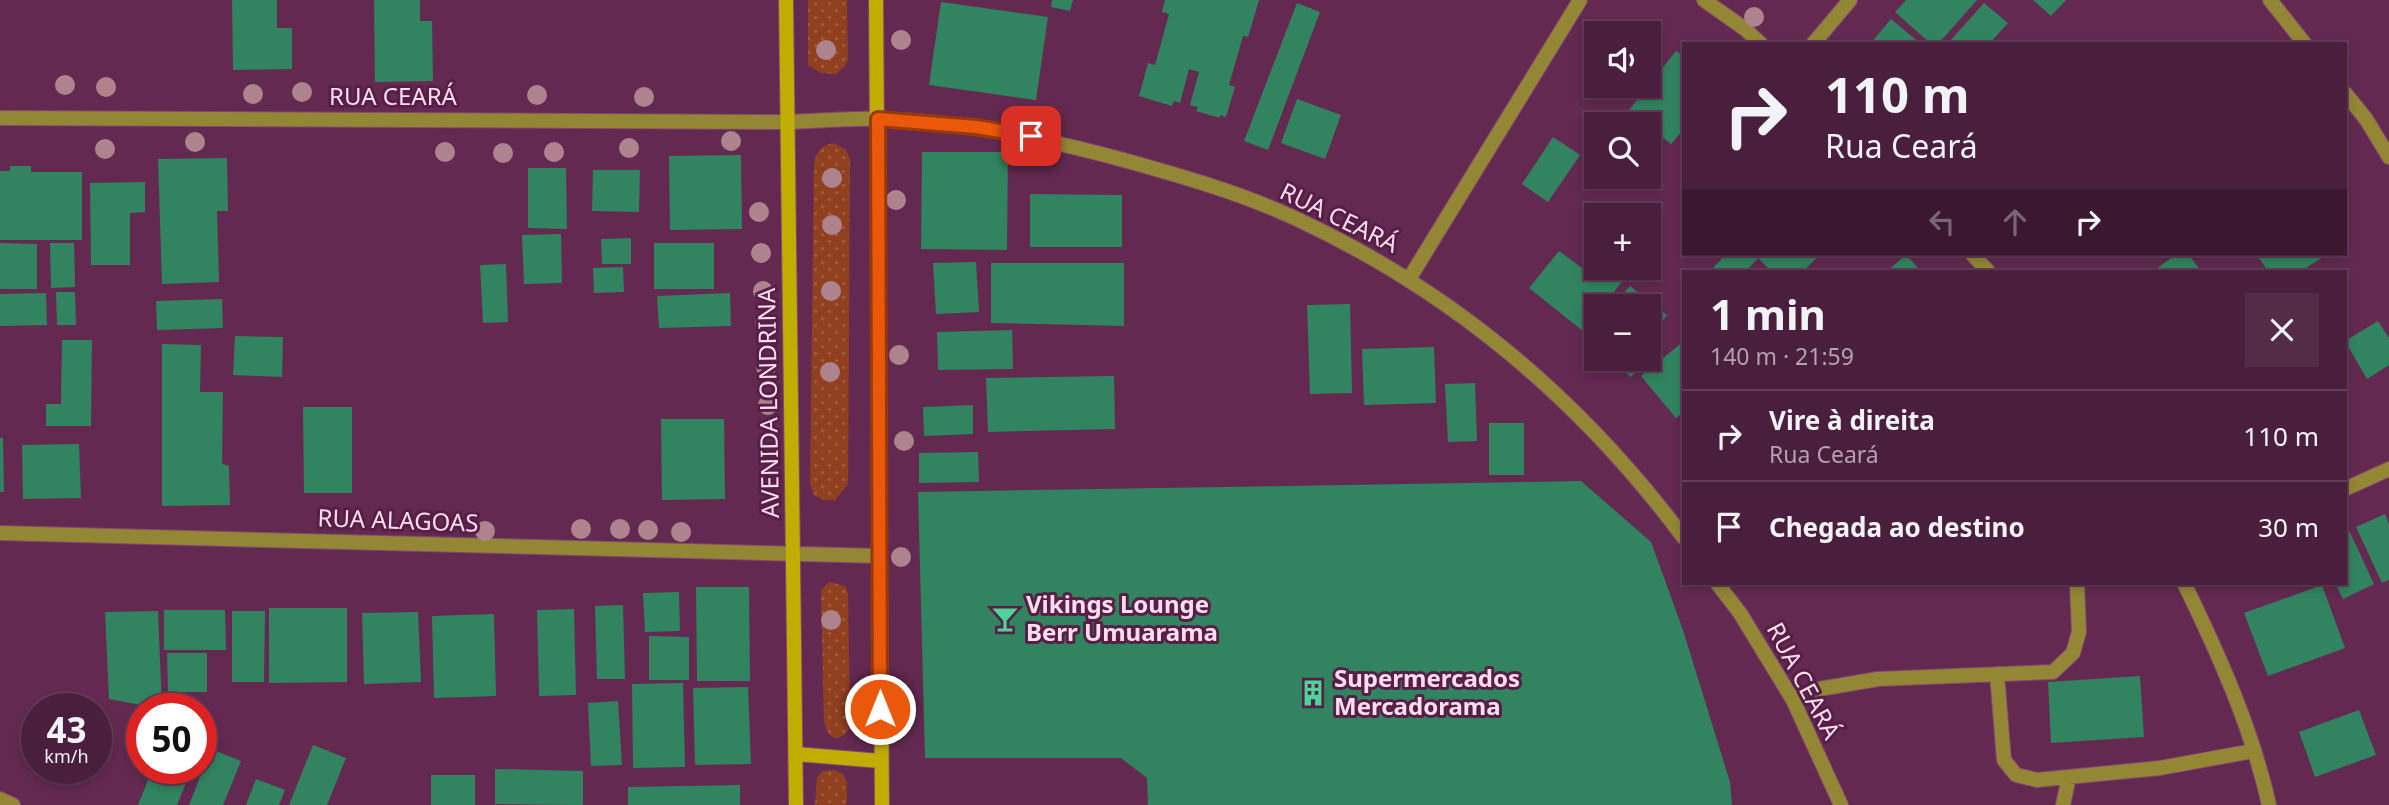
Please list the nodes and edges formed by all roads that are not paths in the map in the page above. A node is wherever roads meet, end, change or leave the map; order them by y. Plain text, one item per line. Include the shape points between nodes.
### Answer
1 (786, 0) edge
2 (876, 0) edge
3 (1580, 0) edge
4 (1704, 0) edge
5 (1850, 0) edge
6 (2270, 0) edge
7 (1759, 42) edge
8 (1815, 42) edge
9 (2303, 42) edge
10 (2347, 95) edge
11 (0, 118) edge
12 (878, 119) junction
13 (786, 122) junction
14 (2389, 157) edge
15 (1974, 256) edge
16 (1987, 270) edge
17 (1409, 279) junction
18 (2389, 468) edge
19 (2347, 488) edge
20 (0, 533) edge
21 (1682, 535) edge
22 (794, 555) junction
23 (880, 556) junction
24 (1719, 585) edge
25 (2077, 585) edge
26 (2185, 585) edge
27 (1997, 674) junction
28 (1793, 699) junction
29 (2253, 751) junction
30 (796, 754) junction
31 (880, 761) junction
32 (2069, 777) junction
33 (0, 799) edge
34 (13, 805) edge
35 (796, 805) edge
36 (882, 805) edge
37 (1841, 805) edge
38 (2063, 805) edge
39 (2269, 805) edge

1 - 13 main road, AVENIDA LONDRINA
2 - 12 main road
3 - 17 street
4 - 7 street
5 - 8 street
6 - 9 street
10 - 14 street
11 - 13 street, RUA CEARÁ
12 - 13 street, RUA CEARÁ
12 - 17 street, RUA CEARÁ via 1031,136 1144,165 1298,219
12 - 23 main road
13 - 22 main road, AVENIDA LONDRINA
15 - 16 street
17 - 21 street, RUA CEARÁ via 1477,326 1545,383 1610,446
18 - 19 street
20 - 22 street, RUA ALAGOAS
22 - 23 street, RUA ALAGOAS
22 - 30 main road, AVENIDA LONDRINA
23 - 31 main road
24 - 28 street, RUA CEARÁ
25 - 27 street via 2079,632 2073,653 2053,672
26 - 29 street
27 - 28 street via 1878,679 1819,689
27 - 32 street via 2004,760 2016,775 2037,780
28 - 37 street, RUA CEARÁ
29 - 32 street via 2160,768
29 - 39 street
30 - 31 main road
30 - 35 main road, AVENIDA LONDRINA
31 - 36 main road
32 - 38 street
33 - 34 street

